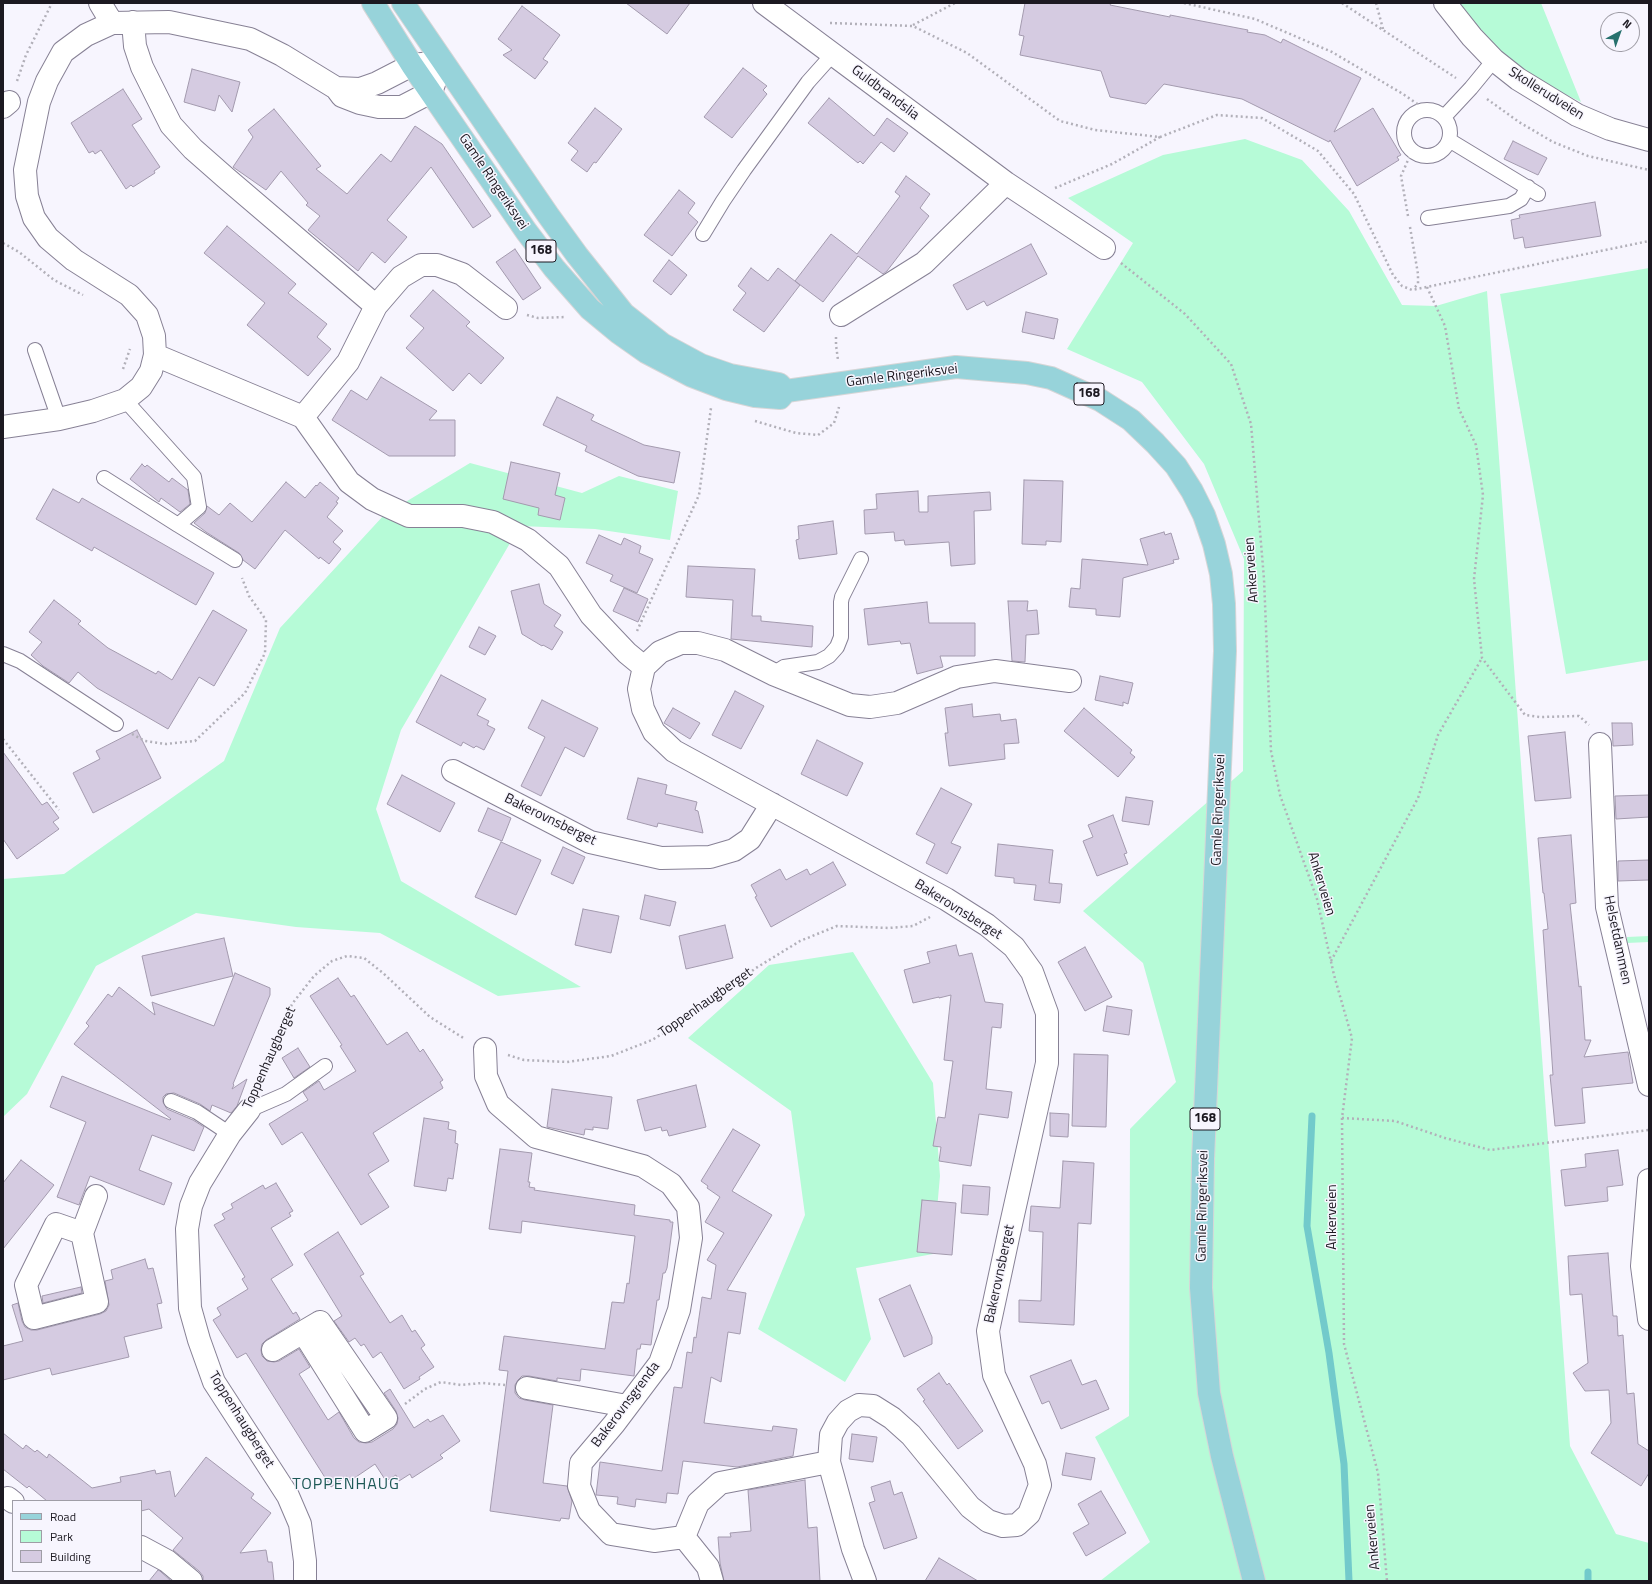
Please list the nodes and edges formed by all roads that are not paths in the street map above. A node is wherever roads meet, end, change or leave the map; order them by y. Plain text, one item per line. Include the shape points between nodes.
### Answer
1 (100, 3) edge
2 (373, 3) edge
3 (403, 3) edge
4 (764, 3) edge
5 (1445, 3) edge
6 (122, 22) junction
7 (832, 54) junction
8 (1494, 60) junction
9 (442, 62) junction
10 (412, 65) junction
11 (336, 88) junction
12 (431, 92) junction
13 (1444, 117) junction
14 (1450, 140) junction
15 (1649, 140) edge
16 (1006, 184) junction
17 (1428, 218) dead end
18 (703, 234) dead end
19 (1104, 248) road end
20 (376, 306) junction
21 (506, 308) dead end
22 (841, 315) dead end
23 (36, 350) dead end
24 (155, 355) junction
25 (786, 391) junction
26 (120, 401) junction
27 (303, 417) junction
28 (59, 419) junction
29 (3, 427) edge
30 (104, 478) dead end
31 (178, 524) junction
32 (235, 560) road end
33 (861, 560) dead end
34 (3, 654) edge
35 (644, 667) junction
36 (773, 674) junction
37 (1070, 681) dead end
38 (116, 724) road end
39 (1600, 744) road end
40 (453, 771) dead end
41 (772, 804) junction
42 (485, 1049) road end
43 (325, 1066) dead end
44 (1649, 1085) edge
45 (171, 1101) dead end
46 (249, 1110) joint
47 (230, 1134) junction
48 (1649, 1180) edge
49 (96, 1196) dead end
50 (82, 1234) dead end
51 (1649, 1319) edge
52 (273, 1350) dead end
53 (527, 1388) road end
54 (627, 1406) junction
55 (386, 1418) road end
56 (829, 1462) junction
57 (684, 1537) junction
58 (142, 1548) edge
59 (191, 1581) edge
60 (305, 1581) edge
61 (712, 1581) edge
62 (865, 1581) edge
63 (1254, 1581) edge

1 - 6 street
2 - 10 main road, Gamle Ringeriksvei / 168
3 - 9 main road, Gamle Ringeriksvei / 168
4 - 7 street, Guldbrandslia
5 - 8 street, Skollerudveien
6 - 11 street via 169,22 250,40 282,55
6 - 20 street via 171,125 193,149
6 - 24 street via 86,35 63,52 39,102 24,170 27,196 34,218 48,238 74,260 129,295 147,315 154,336
7 - 16 street, Guldbrandslia
7 - 18 lane via 808,82 744,170
8 - 13 lane
8 - 15 street, Skollerudveien via 1518,79 1577,115 1610,129
9 - 10 street
9 - 12 street
9 - 25 main road, Gamle Ringeriksvei / 168 via 552,220 624,314 662,344 701,365 730,375 780,384
10 - 11 street via 360,89
10 - 12 main road, Gamle Ringeriksvei / 168
11 - 12 street via 342,96 379,107 402,107
12 - 25 main road, Gamle Ringeriksvei / 168 via 535,243 569,286 604,321 646,352 708,383 755,396 780,398
13 - 14 lane via 1449,128
13 - 14 lane via 1438,112 1416,112 1403,130 1406,146 1418,155 1434,156 1441,152
14 - 17 lane via 1533,190 1509,206
16 - 19 street, Guldbrandslia
16 - 22 street via 924,263
20 - 21 street via 401,277 421,265 437,265 462,274
20 - 27 street via 348,362
23 - 28 lane
24 - 26 street via 151,371 141,387
24 - 27 street
25 - 63 main road, Gamle Ringeriksvei / 168 via 956,367 1027,373 1051,378 1100,400 1131,420 1176,466 1204,515 1214,544 1220,574 1224,604 1225,651 1203,1159 1201,1288 1209,1393 1222,1456
26 - 28 street
26 - 31 lane via 194,477 199,507
27 - 35 street via 349,482 372,499 409,516 463,516 493,522 528,540 558,566 591,614 627,653
28 - 29 street
30 - 31 lane
31 - 32 lane
33 - 36 lane via 842,597 841,637 837,647 829,656 818,662 784,667
34 - 38 lane via 20,661
35 - 36 street via 660,652 681,643 725,650
35 - 41 street, Bakerovnsberget via 638,689 643,709 654,732 674,751
36 - 37 street via 850,705 870,707 896,703 957,677 995,671
39 - 44 street, Helsetdammen via 1607,908
40 - 41 street, Bakerovnsberget via 590,842 661,858 710,857 734,850 750,840
41 - 56 street, Bakerovnsberget via 946,899 987,925 1014,947 1032,972 1047,1013 1047,1063 988,1331 994,1375 1035,1464 1040,1485 1029,1514 1017,1525 1003,1526 988,1521 970,1507 911,1435 873,1406 859,1405 848,1411 838,1422 832,1435
42 - 54 street, Bakerovnsgrenda via 486,1076 498,1104 536,1137 643,1166 671,1184 688,1207 691,1238 679,1310 660,1363
43 - 46 lane via 286,1094
45 - 47 lane via 197,1112
46 - 47 street, Toppenhaugberget
47 - 60 street, Toppenhaugberget via 200,1183 191,1206 187,1229 190,1308 214,1382 288,1496 300,1524
48 - 51 street via 1642,1266
49 - 50 street
52 - 55 street via 320,1322
53 - 54 street
54 - 57 street, Bakerovnsgrenda via 581,1463 579,1486 589,1511 611,1534 654,1541
56 - 57 street via 720,1483 698,1504
56 - 62 street, Bakerovnsberget via 853,1549
57 - 61 street via 708,1567
58 - 59 street via 168,1561

